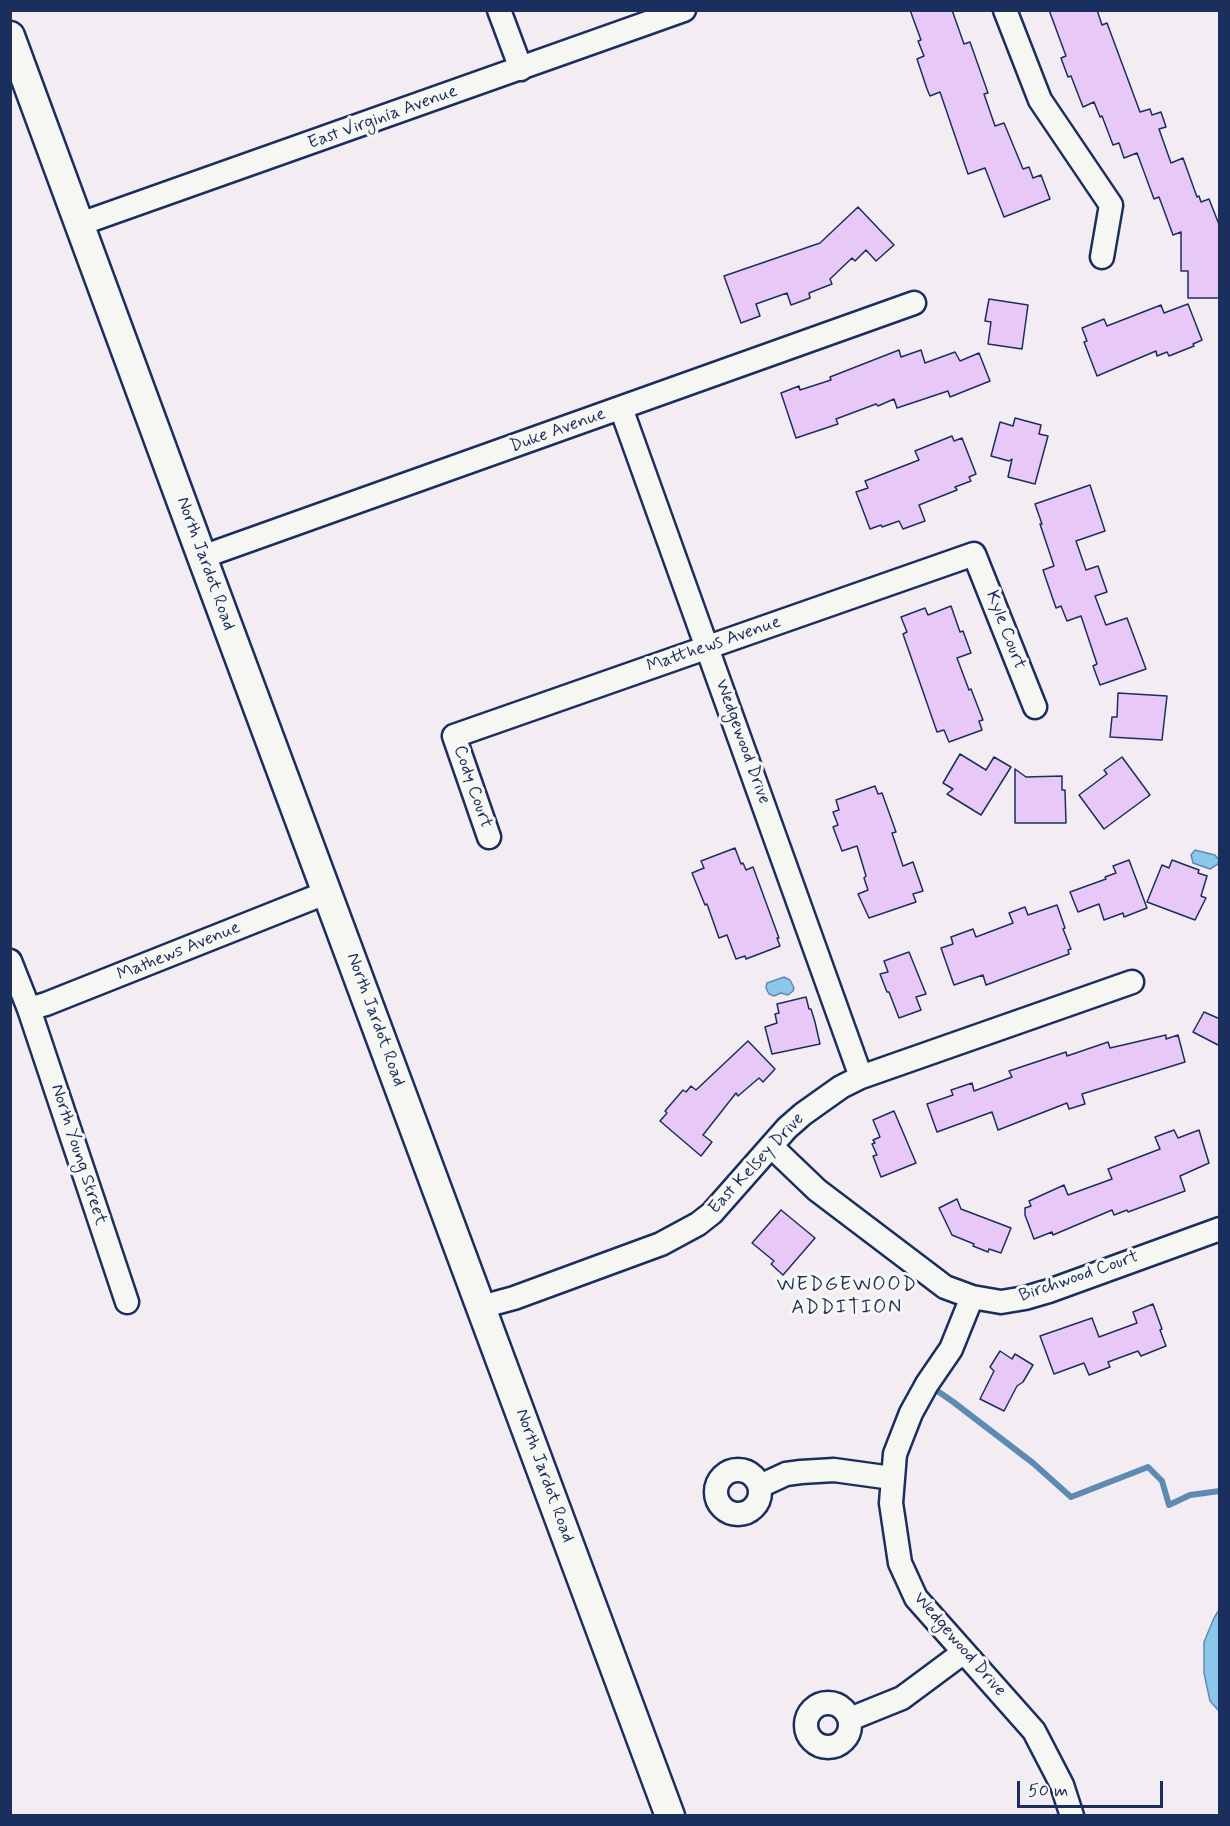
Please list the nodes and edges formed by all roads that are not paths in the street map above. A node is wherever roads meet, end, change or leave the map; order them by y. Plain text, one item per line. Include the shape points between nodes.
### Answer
1 (499, 10) edge
2 (684, 10) edge
3 (1005, 10) edge
4 (10, 36) edge
5 (521, 69) junction
6 (80, 224) junction
7 (1102, 257) dead end
8 (915, 303) dead end
9 (621, 408) junction
10 (975, 554) joint
11 (202, 557) junction
12 (708, 648) junction
13 (1035, 707) dead end
14 (454, 736) joint
15 (489, 837) dead end
16 (328, 892) junction
17 (10, 961) edge
18 (1132, 982) dead end
19 (29, 1009) junction
20 (861, 1077) junction
21 (771, 1146) junction
22 (1220, 1229) edge
23 (972, 1297) junction
24 (127, 1302) dead end
25 (481, 1307) junction
26 (892, 1478) junction
27 (760, 1486) dead end
28 (964, 1652) junction
29 (850, 1719) dead end
30 (670, 1815) edge
31 (1072, 1815) edge

1 - 5 street
2 - 5 street, East Virginia Avenue
3 - 7 street via 1040,100 1111,205
4 - 6 main road, North Jardot Road
5 - 6 street, East Virginia Avenue
6 - 11 main road, North Jardot Road
8 - 9 street, Duke Avenue
9 - 11 street, Duke Avenue
9 - 12 street, Wedgewood Drive
10 - 12 street, Matthews Avenue
10 - 13 street, Kyle Court
11 - 16 main road, North Jardot Road
12 - 14 street, Matthews Avenue
12 - 20 street, Wedgewood Drive
14 - 15 street, Cody Court
16 - 19 street, Mathews Avenue
16 - 25 main road, North Jardot Road
17 - 19 street, North Young Street
18 - 20 street, East Kelsey Drive
19 - 24 street, North Young Street
20 - 21 street, East Kelsey Drive via 803,1114
21 - 23 street, Birchwood Court via 817,1190 945,1287
21 - 25 street, East Kelsey Drive via 712,1213 682,1234
22 - 23 street, Birchwood Court via 1033,1296 1001,1302
23 - 26 street, Wedgewood Drive via 951,1349 927,1384 902,1435
25 - 30 main road, North Jardot Road
26 - 27 street via 834,1470 786,1474
26 - 28 street, Wedgewood Drive via 897,1545 907,1581 916,1598
28 - 29 street via 902,1698
28 - 31 street, Wedgewood Drive via 1034,1731 1062,1785

